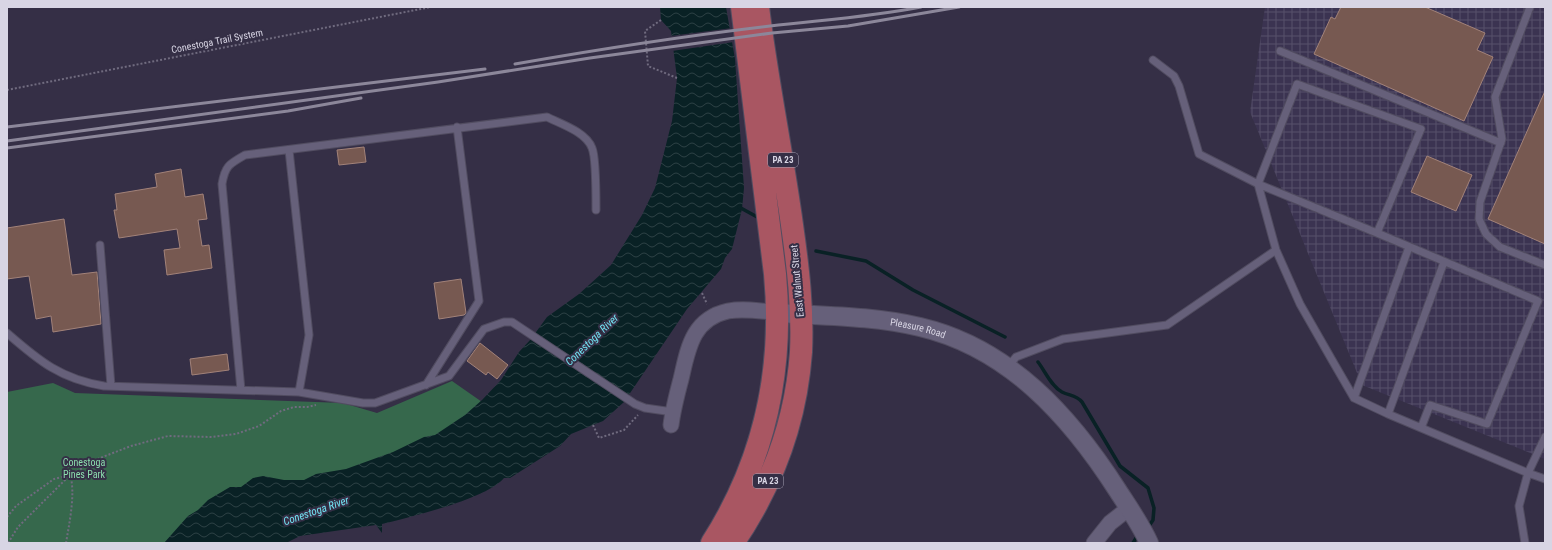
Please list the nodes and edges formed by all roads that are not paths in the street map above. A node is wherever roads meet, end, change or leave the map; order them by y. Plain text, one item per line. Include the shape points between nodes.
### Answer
1 (742, 7) edge
2 (758, 7) edge
3 (1530, 7) edge
4 (1280, 51) dead end
5 (1154, 60) dead end
6 (457, 127) junction
7 (1500, 143) junction
8 (289, 150) junction
9 (1258, 184) junction
10 (596, 210) dead end
11 (1376, 233) junction
12 (100, 245) dead end
13 (1409, 247) junction
14 (1276, 250) junction
15 (1444, 262) junction
16 (1545, 265) edge
17 (778, 312) junction
18 (801, 314) junction
19 (7, 333) edge
20 (1008, 367) junction
21 (426, 385) junction
22 (111, 386) junction
23 (242, 390) junction
24 (299, 392) junction
25 (1354, 398) junction
26 (1388, 414) junction
27 (672, 418) joint
28 (1421, 428) junction
29 (1545, 437) edge
30 (1528, 473) junction
31 (1545, 479) edge
32 (1129, 508) junction
33 (712, 543) edge
34 (733, 543) edge
35 (1094, 543) edge
36 (1149, 543) edge
37 (1525, 543) edge

1 - 17 main road, PA 23
2 - 18 main road, East Walnut Street / PA 23 via 783,158
3 - 7 lane via 1495,97 1502,139
4 - 7 lane
5 - 9 lane via 1174,76 1179,86 1199,154
6 - 8 lane
6 - 10 lane via 547,117 568,127 585,139 592,148
6 - 21 lane via 478,301
7 - 16 lane via 1480,202 1479,219 1486,234 1500,247
8 - 23 lane via 245,155 231,163 224,171 222,184
8 - 24 lane via 309,335
9 - 11 lane
9 - 11 lane via 1297,84 1420,129
9 - 14 lane
11 - 13 lane
12 - 22 lane
13 - 15 lane
13 - 25 lane
14 - 20 lane via 1167,325 1063,340 1016,357
14 - 25 lane via 1300,304
15 - 26 lane
15 - 28 lane via 1538,301 1487,424 1430,405
17 - 18 street, Pleasure Road
17 - 27 street, Pleasure Road via 728,311 713,317 700,327 688,349
17 - 33 main road, PA 23 via 775,371 763,431 742,491
18 - 20 street, Pleasure Road via 873,319 920,327 982,350
18 - 34 main road, East Walnut Street / PA 23 via 798,374 785,436 767,484
19 - 22 lane via 42,364 56,372 85,383
20 - 32 street, Pleasure Road via 1046,400 1076,431
21 - 24 lane via 375,403
21 - 27 lane via 449,376 480,333 489,326 512,322 627,399
22 - 23 lane
23 - 24 lane
25 - 26 lane
26 - 28 lane
28 - 30 lane
29 - 30 lane
30 - 31 lane
30 - 37 lane via 1518,506
32 - 35 street via 1110,523
32 - 36 street, Pleasure Road

